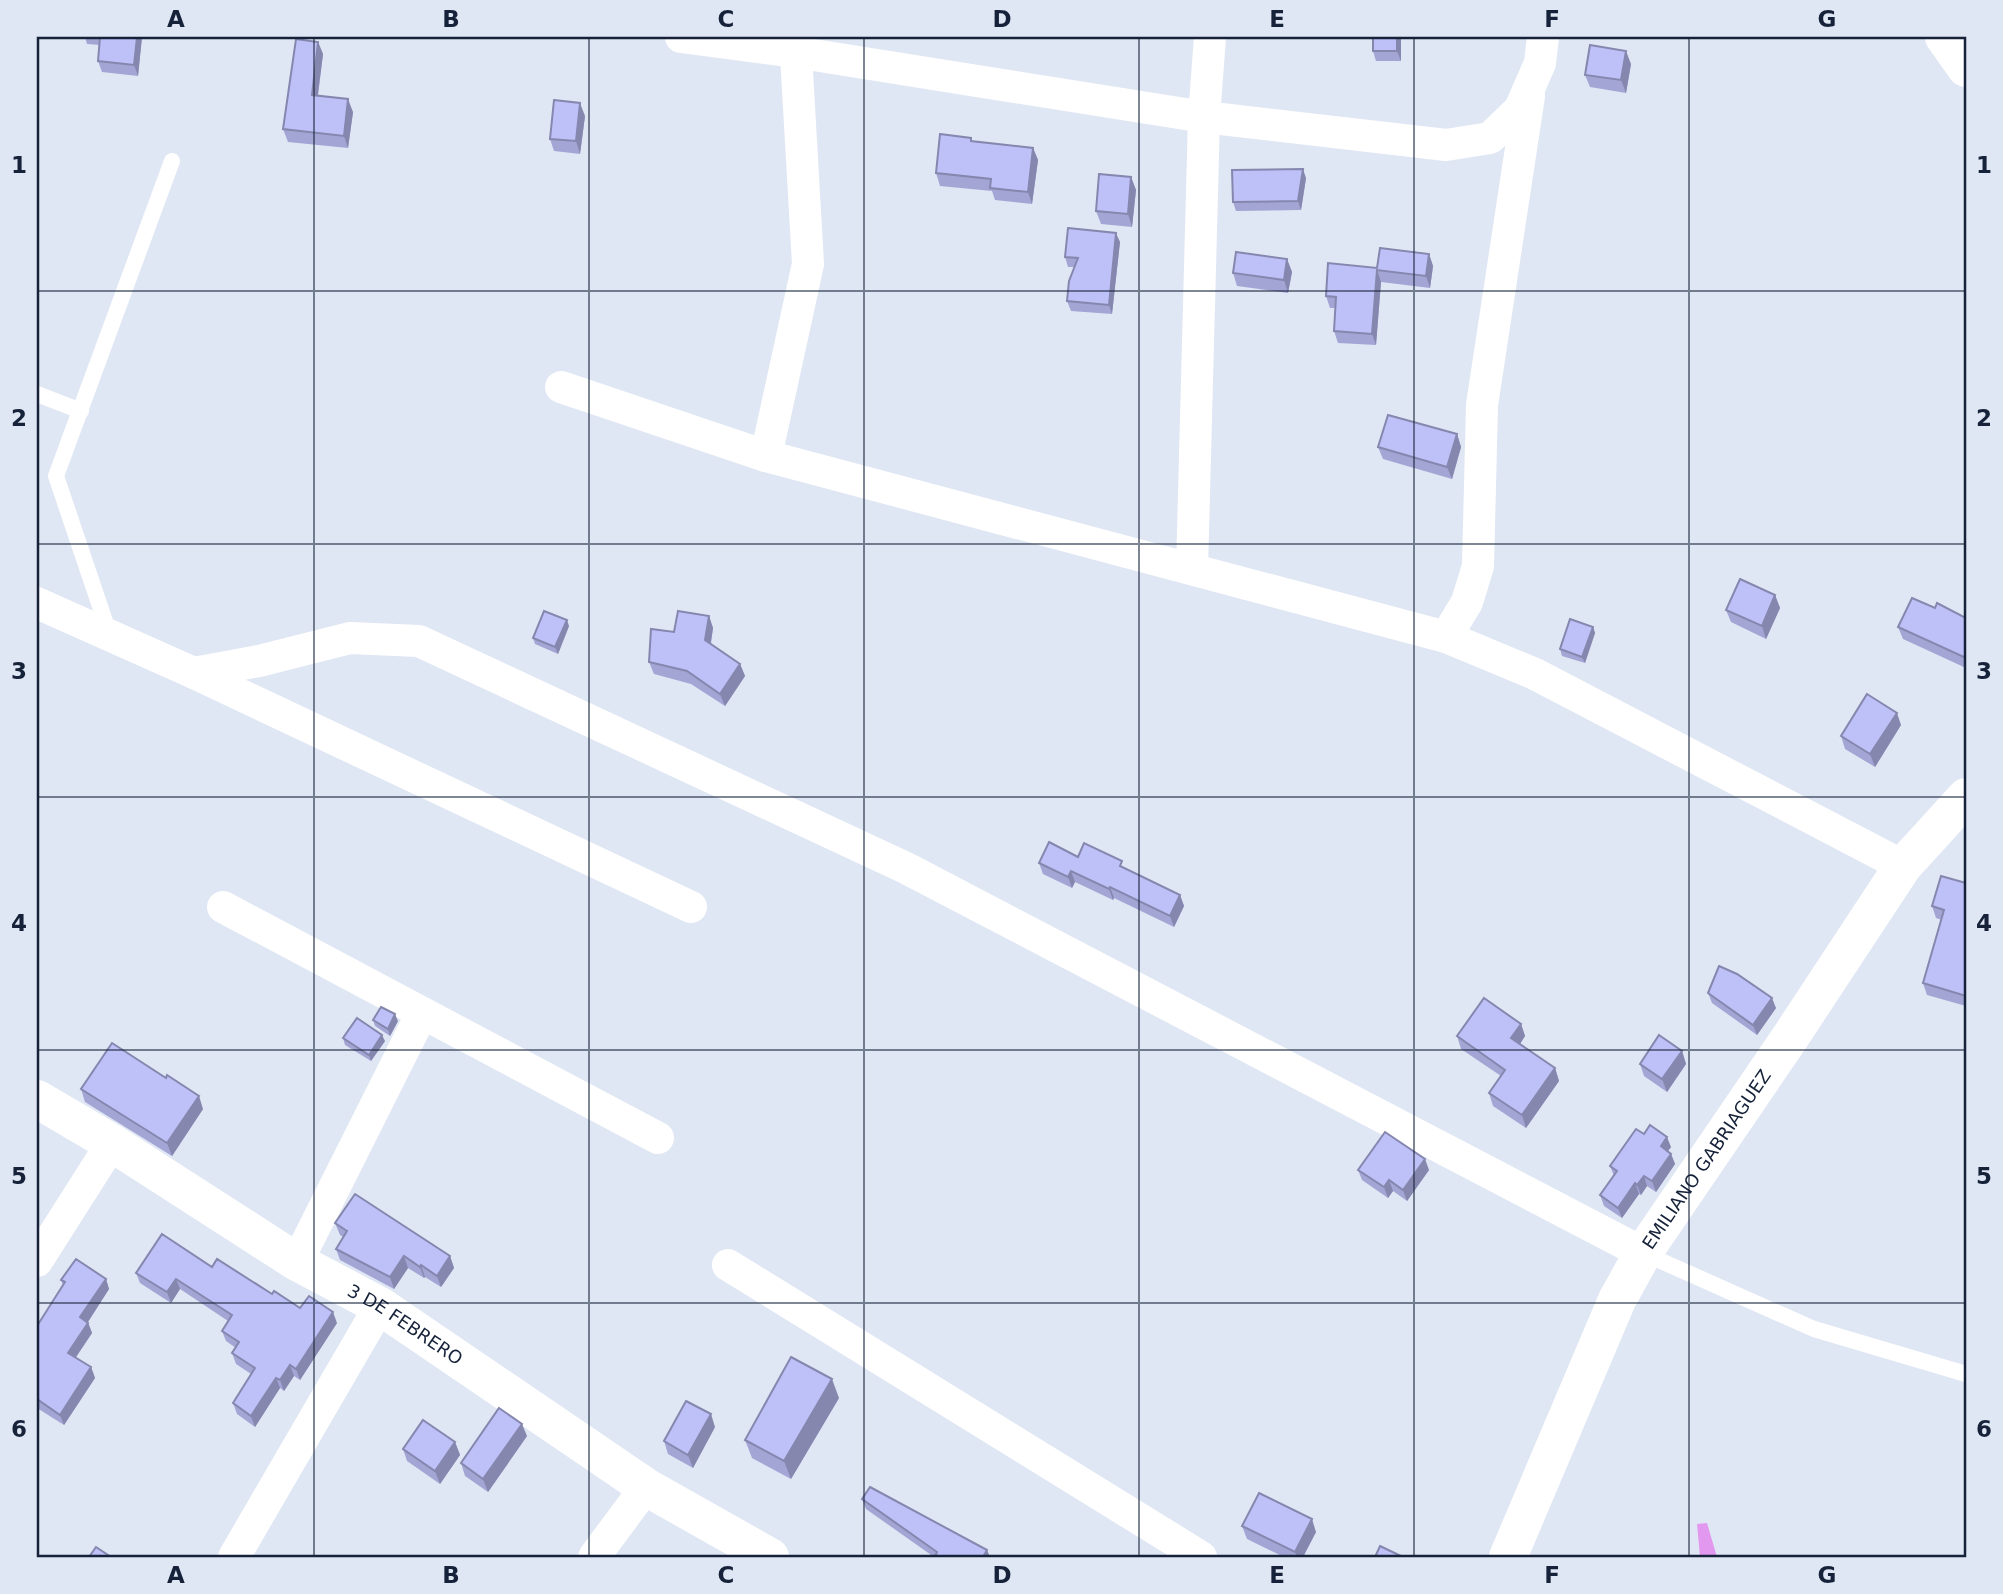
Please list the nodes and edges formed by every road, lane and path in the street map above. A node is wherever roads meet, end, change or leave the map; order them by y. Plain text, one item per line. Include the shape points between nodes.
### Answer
1 (681, 37) edge
2 (1210, 37) edge
3 (1543, 37) edge
4 (1944, 37) edge
5 (795, 44) edge
6 (1966, 68) edge
7 (1530, 84) junction
8 (1204, 117) junction
9 (172, 161) dead end
10 (561, 387) dead end
11 (37, 394) edge
12 (81, 411) junction
13 (766, 456) junction
14 (1192, 569) junction
15 (37, 603) edge
16 (110, 635) junction
17 (1446, 637) junction
18 (194, 673) junction
19 (1966, 797) edge
20 (1903, 866) junction
21 (223, 907) dead end
22 (691, 907) dead end
23 (422, 1013) junction
24 (37, 1099) edge
25 (658, 1138) dead end
26 (112, 1143) junction
27 (1643, 1253) junction
28 (37, 1261) edge
29 (297, 1262) junction
30 (728, 1265) dead end
31 (380, 1306) junction
32 (1966, 1374) edge
33 (646, 1487) junction
34 (234, 1557) edge
35 (594, 1557) edge
36 (770, 1557) edge
37 (1201, 1557) edge
38 (1508, 1557) edge

1 - 5 street
2 - 8 street
3 - 7 street via 1540,63
4 - 6 main road
5 - 8 street
5 - 13 street via 808,264
7 - 8 street via 1520,109 1490,138 1446,145
7 - 17 street via 1482,405 1478,566 1467,602
8 - 14 street
9 - 12 lane
10 - 13 street
11 - 12 lane
12 - 16 lane via 56,476
13 - 14 street
14 - 17 street
15 - 16 street
16 - 18 street
17 - 20 street via 1535,674
18 - 22 street
18 - 27 street via 350,638 419,640 906,868
19 - 20 main road, EMILIANO GABRIAGUEZ
20 - 27 main road, EMILIANO GABRIAGUEZ
21 - 23 street
23 - 25 street
23 - 29 street
24 - 26 main road, 3 DE FEBRERO
26 - 28 street
26 - 29 main road, 3 DE FEBRERO
27 - 32 lane via 1814,1329
27 - 38 main road, EMILIANO GABRIAGUEZ via 1617,1300
29 - 31 main road, 3 DE FEBRERO
30 - 37 street
31 - 33 main road, 3 DE FEBRERO
31 - 34 street
33 - 35 street
33 - 36 main road, 3 DE FEBRERO

